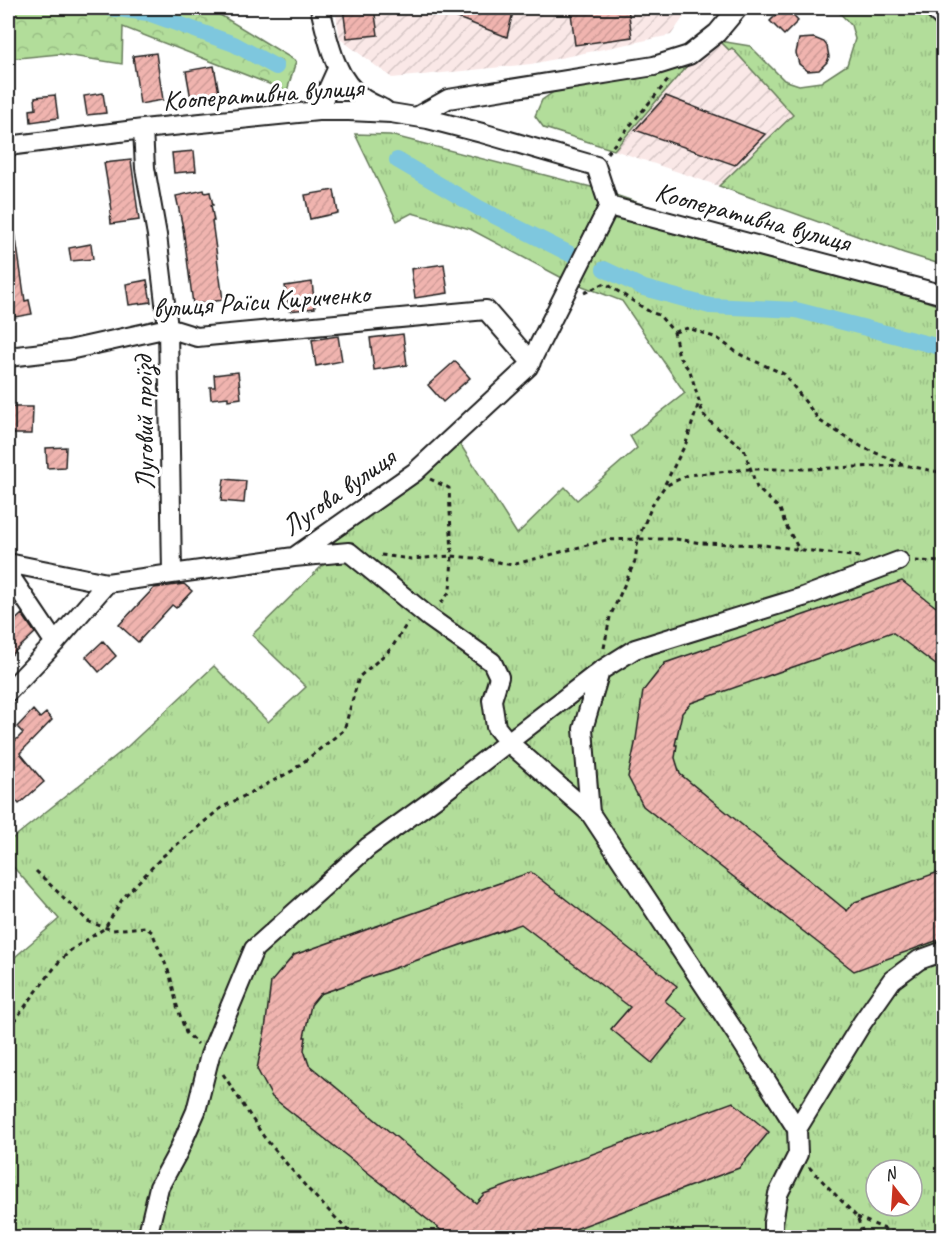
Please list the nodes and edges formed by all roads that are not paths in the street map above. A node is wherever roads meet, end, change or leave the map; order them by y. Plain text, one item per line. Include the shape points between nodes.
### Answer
1 (320, 8) edge
2 (738, 8) edge
3 (932, 8) edge
4 (944, 18) edge
5 (338, 67) junction
6 (318, 111) junction
7 (391, 113) junction
8 (416, 117) junction
9 (143, 129) junction
10 (8, 146) edge
11 (609, 206) junction
12 (944, 295) edge
13 (168, 328) junction
14 (8, 357) edge
15 (531, 362) junction
16 (294, 557) junction
17 (899, 561) road end
18 (8, 563) edge
19 (8, 573) edge
20 (172, 573) junction
21 (107, 583) junction
22 (55, 643) junction
23 (600, 671) junction
24 (8, 692) edge
25 (508, 742) junction
26 (590, 813) junction
27 (944, 951) edge
28 (797, 1130) junction
29 (151, 1238) edge
30 (773, 1238) edge

1 - 5 street
2 - 8 street via 717,33 690,55 654,66 448,99
3 - 4 street
5 - 6 street
5 - 7 street via 362,98
6 - 7 street, Кооперативна вулиця
6 - 9 street, Кооперативна вулиця
7 - 8 street, Кооперативна вулиця
8 - 11 street, Кооперативна вулиця via 596,166
9 - 10 street, Кооперативна вулиця
9 - 13 street, Луговий проїзд
11 - 12 street, Кооперативна вулиця
11 - 15 street, Лугова вулиця
13 - 14 street, вулиця Раїси Кириченко via 69,350
13 - 15 street, вулиця Раїси Кириченко via 197,337 486,310
13 - 20 street, Луговий проїзд
15 - 16 street, Лугова вулиця via 415,472
16 - 20 street, Лугова вулиця
16 - 25 street via 349,552 492,662 499,677 492,700 496,727
17 - 23 street via 803,597 634,649
18 - 21 street
19 - 22 street
20 - 21 street, Лугова вулиця
21 - 22 street
22 - 24 street
23 - 25 street
23 - 26 street via 584,729
25 - 26 street
25 - 29 street via 368,848 254,949 210,1055 196,1112 159,1186 148,1229
26 - 28 street
27 - 28 street via 919,960 892,980
28 - 30 street via 798,1154 778,1194

